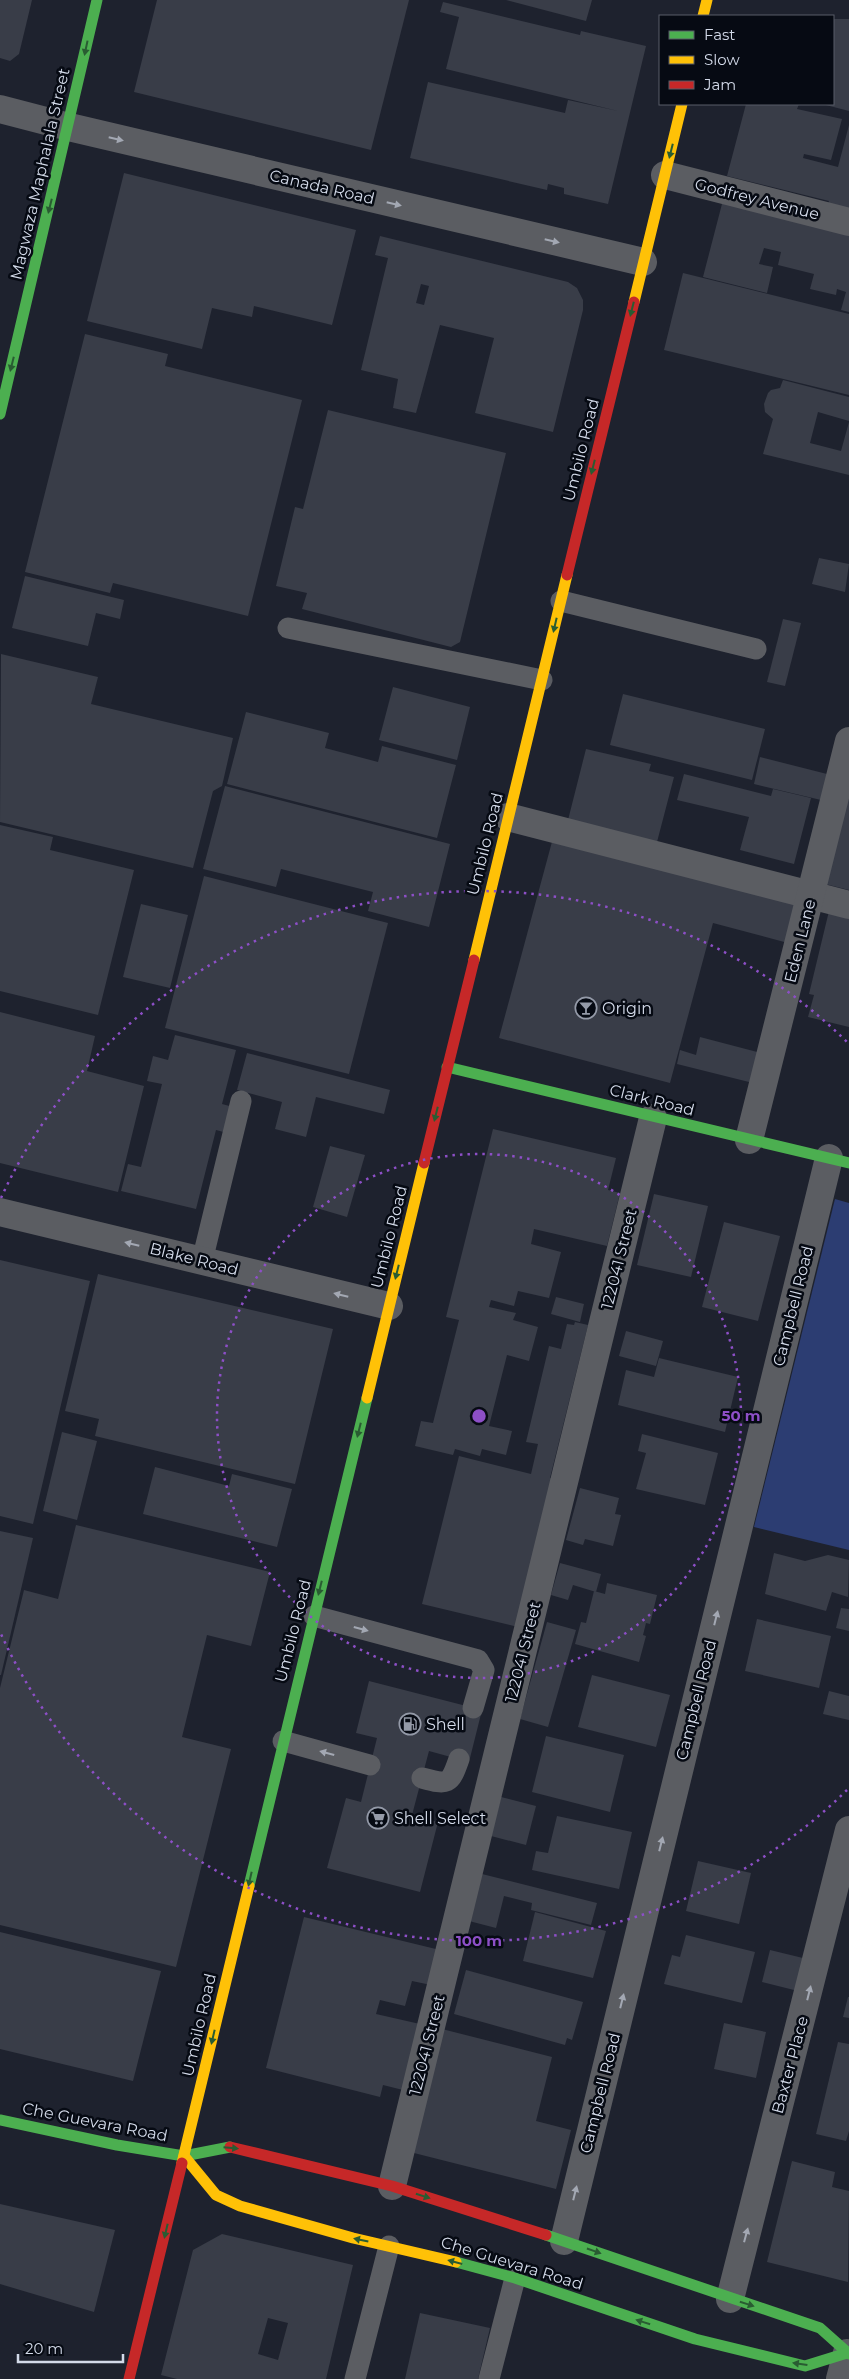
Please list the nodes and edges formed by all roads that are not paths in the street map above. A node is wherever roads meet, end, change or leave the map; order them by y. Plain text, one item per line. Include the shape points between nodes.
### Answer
1 (97, 0) edge
2 (707, 0) edge
3 (703, 15) edge
4 (682, 105) edge
5 (0, 109) edge
6 (69, 128) junction
7 (665, 176) junction
8 (849, 222) edge
9 (644, 262) junction
10 (0, 414) edge
11 (561, 601) junction
12 (288, 628) dead end
13 (756, 649) dead end
14 (542, 680) junction
15 (849, 741) edge
16 (508, 817) junction
17 (812, 896) junction
18 (849, 906) edge
19 (447, 1066) junction
20 (241, 1102) dead end
21 (653, 1118) junction
22 (749, 1140) junction
23 (839, 1161) edge
24 (0, 1212) edge
25 (202, 1261) junction
26 (389, 1306) junction
27 (314, 1616) junction
28 (474, 1708) dead end
29 (283, 1741) junction
30 (459, 1759) dead end
31 (370, 1765) dead end
32 (422, 1778) dead end
33 (849, 1830) edge
34 (0, 2120) edge
35 (184, 2156) junction
36 (392, 2186) junction
37 (564, 2241) junction
38 (389, 2246) junction
39 (515, 2278) junction
40 (730, 2299) junction
41 (848, 2354) edge
42 (129, 2379) edge
43 (355, 2379) edge
44 (489, 2379) edge
45 (840, 2379) edge

1 -> 6 street, Magwaza Maphalala Street
2 - 3 street
4 -> 7 street, Umbilo Road
5 - 6 street, Canada Road
6 -> 9 street, Canada Road
6 -> 10 street, Magwaza Maphalala Street
7 - 8 street, Godfrey Avenue
7 - 9 street, Umbilo Road
9 -> 11 street, Umbilo Road
11 - 13 lane
11 -> 14 street, Umbilo Road
12 - 14 lane
14 - 16 street, Umbilo Road
15 - 17 street, Eden Lane
16 - 17 street
16 - 19 street, Umbilo Road
17 - 18 street
17 - 22 street, Eden Lane
19 - 21 street, Clark Road
19 -> 26 street, Umbilo Road
20 - 25 lane
21 - 22 street, Clark Road
21 - 36 street, 122041 Street
22 - 23 street, Clark Road
37 -> 23 street, Campbell Road
25 -> 24 street, Blake Road
26 -> 25 street, Blake Road
26 -> 27 street, Umbilo Road
27 -> 28 lane via 478,1660 484,1670
27 - 29 street, Umbilo Road
31 -> 29 lane
29 -> 35 street, Umbilo Road
30 - 32 lane via 452,1779 447,1782
40 -> 33 street, Baxter Place
34 - 35 street, Che Guevara Road
35 -> 36 street, Che Guevara Road via 228,2146
38 -> 35 street, Che Guevara Road via 240,2206 216,2195
35 -> 42 street, Umbilo Road
36 -> 37 street, Che Guevara Road
37 -> 40 street, Che Guevara Road
39 -> 38 street, Che Guevara Road
38 - 43 lane
41 -> 39 street, Che Guevara Road via 805,2366 695,2339
39 - 44 lane
40 -> 41 street, Che Guevara Road via 820,2328
41 - 45 street

